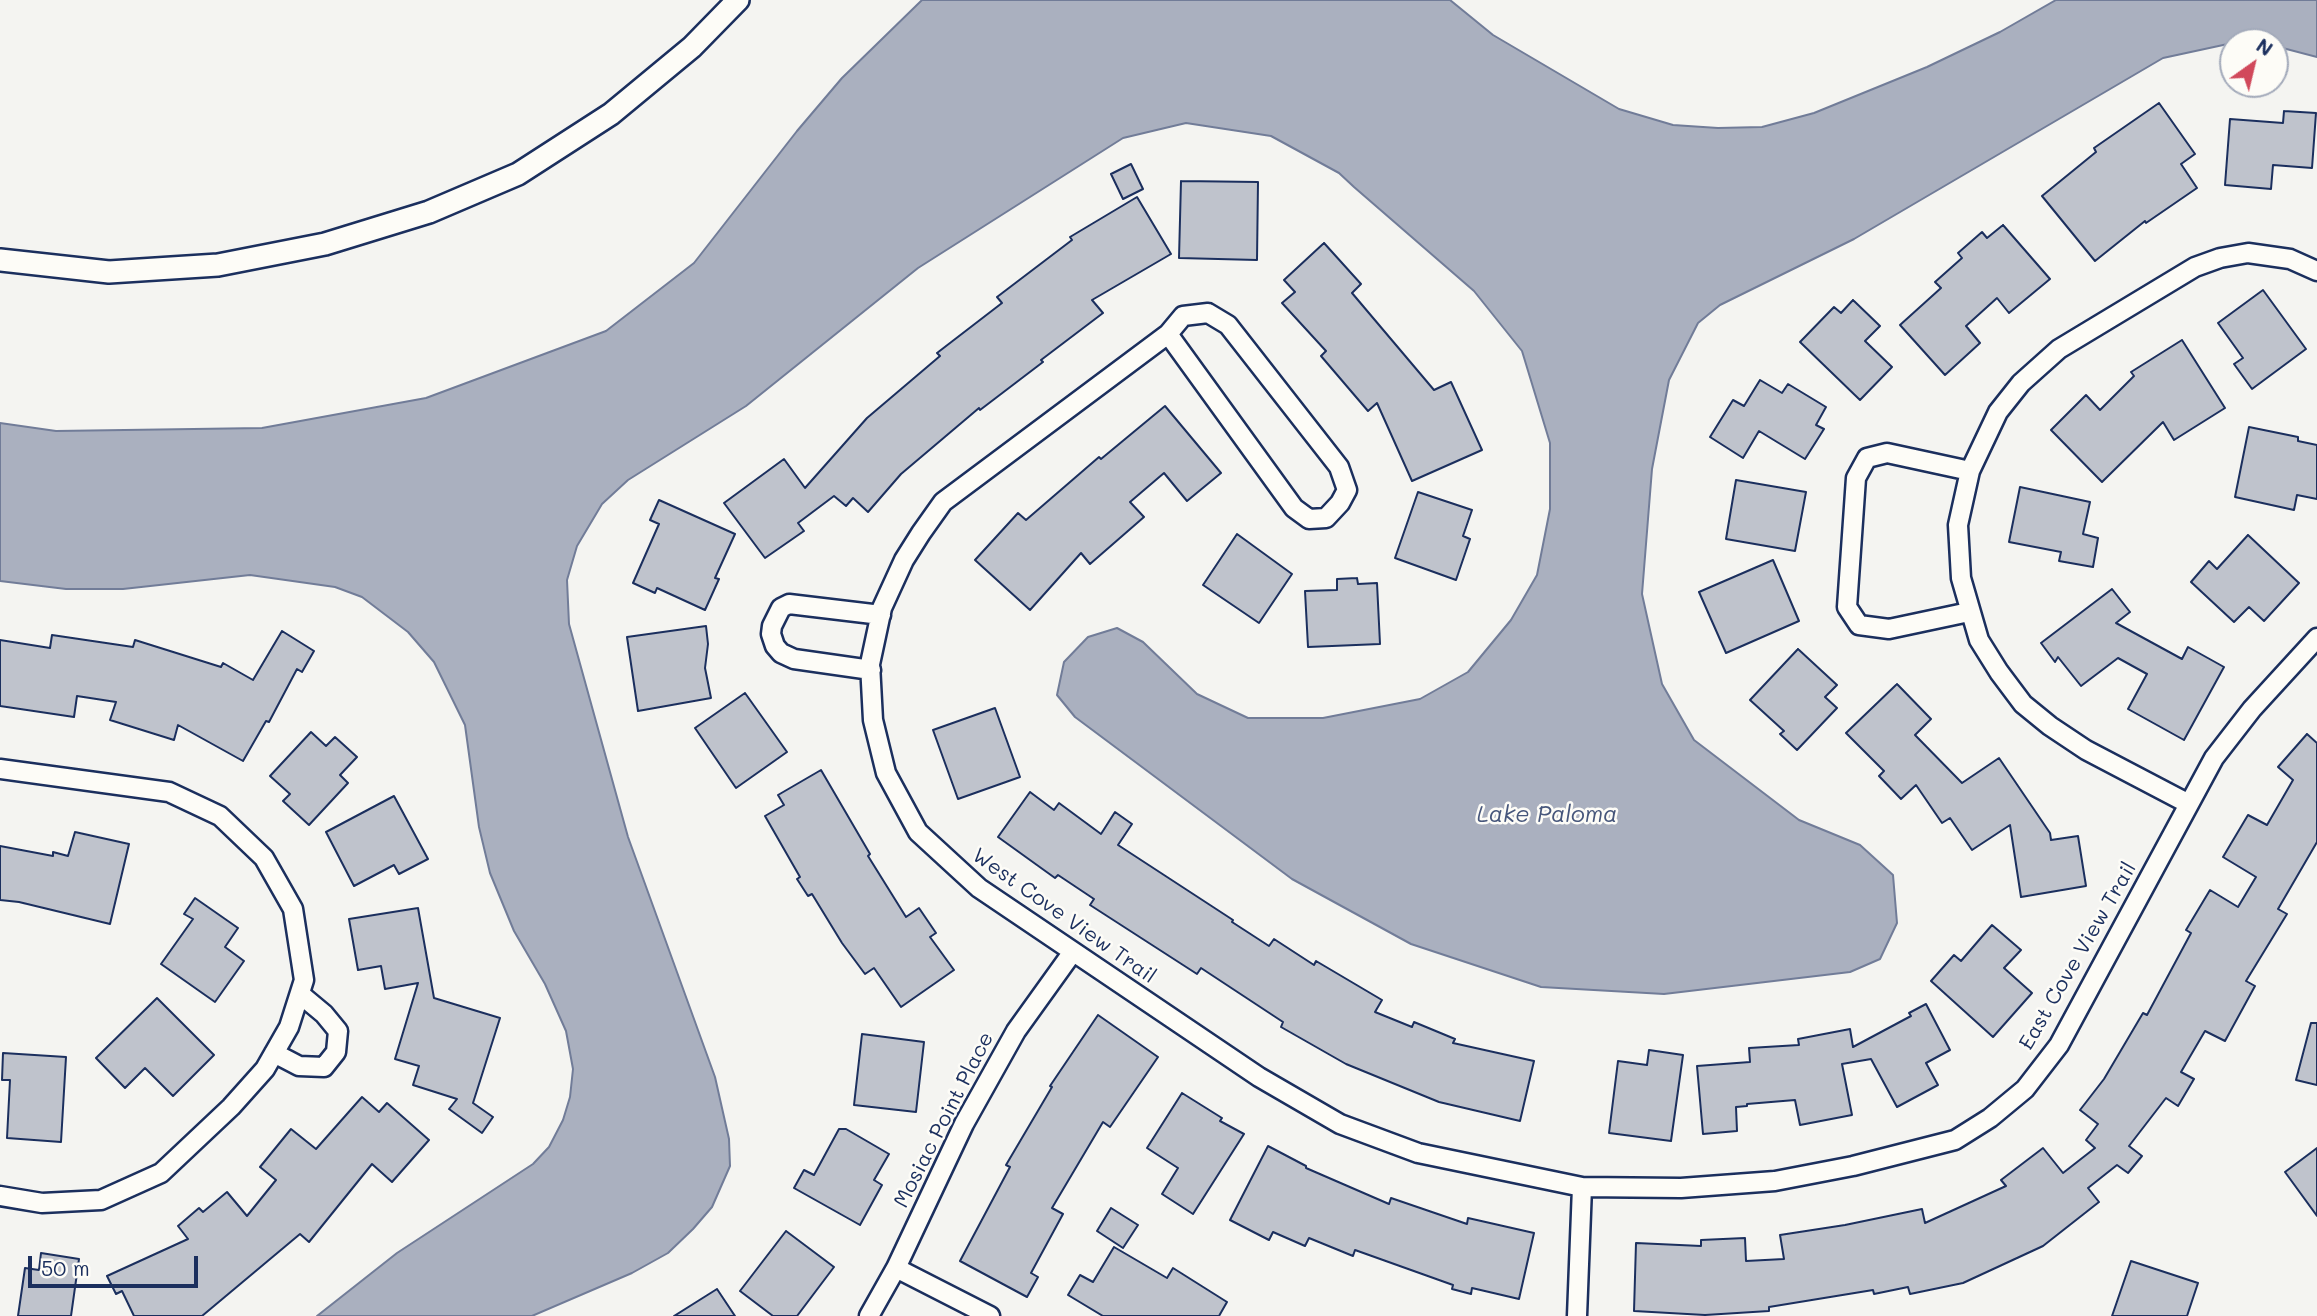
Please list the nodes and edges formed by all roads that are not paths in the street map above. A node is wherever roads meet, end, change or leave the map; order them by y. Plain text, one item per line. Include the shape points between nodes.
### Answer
1 (738, 0) edge
2 (0, 260) edge
3 (2317, 271) edge
4 (1168, 334) junction
5 (1970, 471) junction
6 (1969, 612) junction
7 (881, 615) junction
8 (2317, 638) edge
9 (871, 670) junction
10 (0, 769) edge
11 (2189, 804) junction
12 (1072, 953) junction
13 (302, 987) junction
14 (274, 1053) junction
15 (1582, 1186) junction
16 (0, 1196) edge
17 (896, 1268) junction
18 (869, 1316) edge
19 (990, 1316) edge
20 (1577, 1316) edge

1 - 2 street via 692,47 611,114 518,174 429,212 326,244 218,265 109,272
3 - 5 street via 2290,259 2248,253 2195,267 2059,349 2021,383 1998,412
4 - 4 street, West Cove View Trail via 1184,316 1208,313 1228,325 1339,467 1347,490 1326,518 1309,519 1294,508
4 - 7 street, West Cove View Trail via 943,502 904,560
5 - 6 street via 1958,525 1961,578
5 - 6 street via 1887,453 1867,458 1856,478 1847,607 1858,625 1889,629
6 - 11 street via 1979,640 2023,704 2087,750
7 - 9 street, West Cove View Trail
7 - 9 street via 789,604 774,617 772,626 775,646 794,659
8 - 11 street, East Cove View Trail via 2229,738
9 - 12 street, West Cove View Trail via 873,720 886,773 918,832 979,888
10 - 13 street via 169,792 220,816 264,858 293,909
11 - 15 street, East Cove View Trail via 2059,1045 2025,1089 1990,1118 1955,1140 1775,1181 1681,1188
12 - 15 street, West Cove View Trail via 1259,1077 1340,1124 1418,1153
12 - 17 street, Mosiac Point Place via 1016,1031 964,1124
13 - 14 street via 289,1027
13 - 14 street via 338,1031 336,1052 324,1067 299,1066
14 - 16 street via 232,1107 161,1173 101,1200 42,1203
15 - 20 street
17 - 18 street, Mosiac Point Place
17 - 19 street

